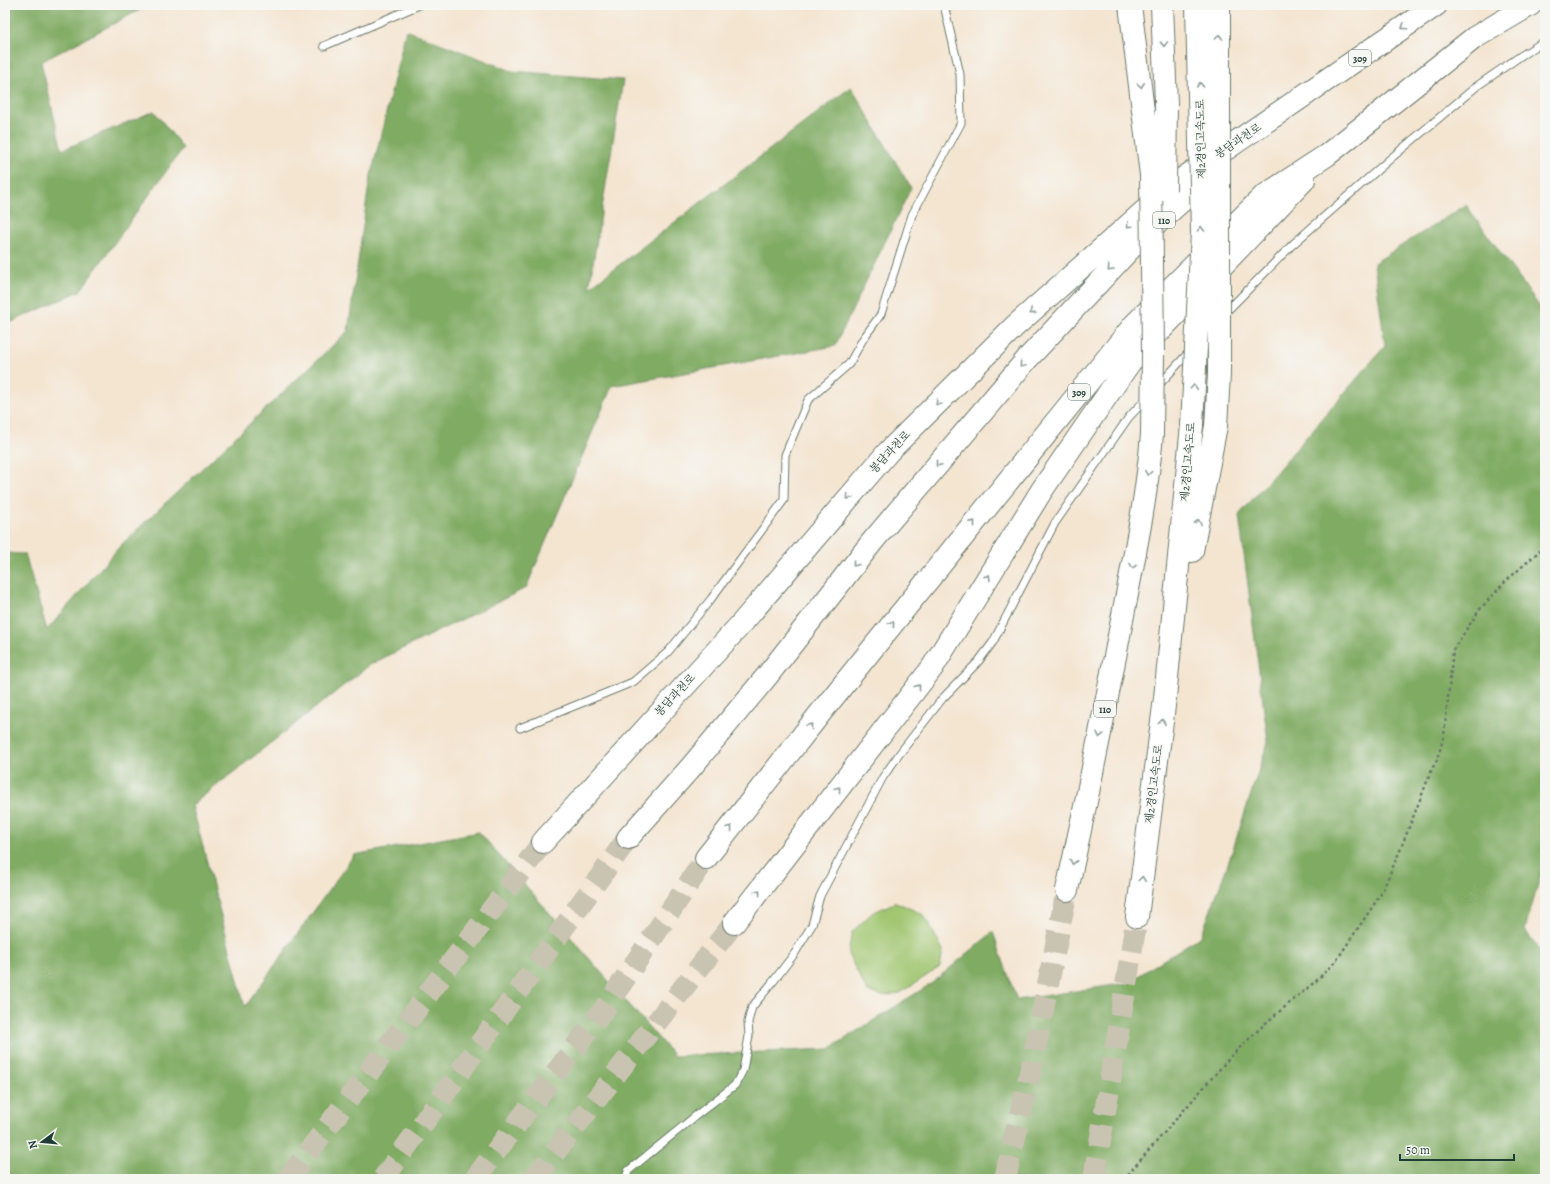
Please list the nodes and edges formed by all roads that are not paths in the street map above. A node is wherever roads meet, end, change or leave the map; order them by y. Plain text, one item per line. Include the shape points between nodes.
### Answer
1 (419, 5) edge
2 (944, 5) edge
3 (1130, 5) edge
4 (1162, 5) edge
5 (1197, 5) edge
6 (1219, 5) edge
7 (1436, 5) edge
8 (1530, 5) edge
9 (1545, 41) edge
10 (324, 46) dead end
11 (1283, 111) junction
12 (1327, 155) junction
13 (1213, 326) dead end
14 (1202, 338) dead end
15 (1152, 434) junction
16 (1165, 698) junction
17 (520, 728) dead end
18 (628, 838) tunnel mouth
19 (542, 842) tunnel mouth
20 (706, 858) tunnel mouth
21 (1067, 890) tunnel mouth
22 (1137, 917) tunnel mouth
23 (734, 923) tunnel mouth
24 (626, 1179) edge

1 - 10 lane
2 - 17 lane via 960,74 961,123 912,215 881,314 849,364 808,400 785,455 784,500 711,599 668,652 633,682
3 -> 15 highway, bridge via 1151,175
4 -> 15 highway, 110, bridge via 1166,104 1163,277 1161,356
16 -> 5 highway, 제2경인고속도로, bridge via 1192,426 1202,233
16 -> 6 highway, bridge via 1216,426 1219,374
7 -> 11 highway, 봉담과천로 / 309
8 - 12 highway, 309 via 1474,38
9 - 13 lane via 1477,86 1396,154 1292,245
11 -> 18 highway, 봉담과천로 / 309 via 1141,237 1028,358 872,542 767,676
11 -> 19 highway, 봉담과천로 via 1175,184 1015,326 888,452 742,622
20 -> 12 highway, 309 via 1135,324 1264,196
23 -> 12 highway via 932,668 1042,490 1130,362
14 - 24 lane via 1129,417 1055,523 993,642 978,662 942,699 883,777 820,896 812,925 772,984 752,1007 743,1070 735,1085 628,1171
15 -> 21 highway, 110 via 1140,528 1101,733
22 -> 16 highway, 제2경인고속도로

